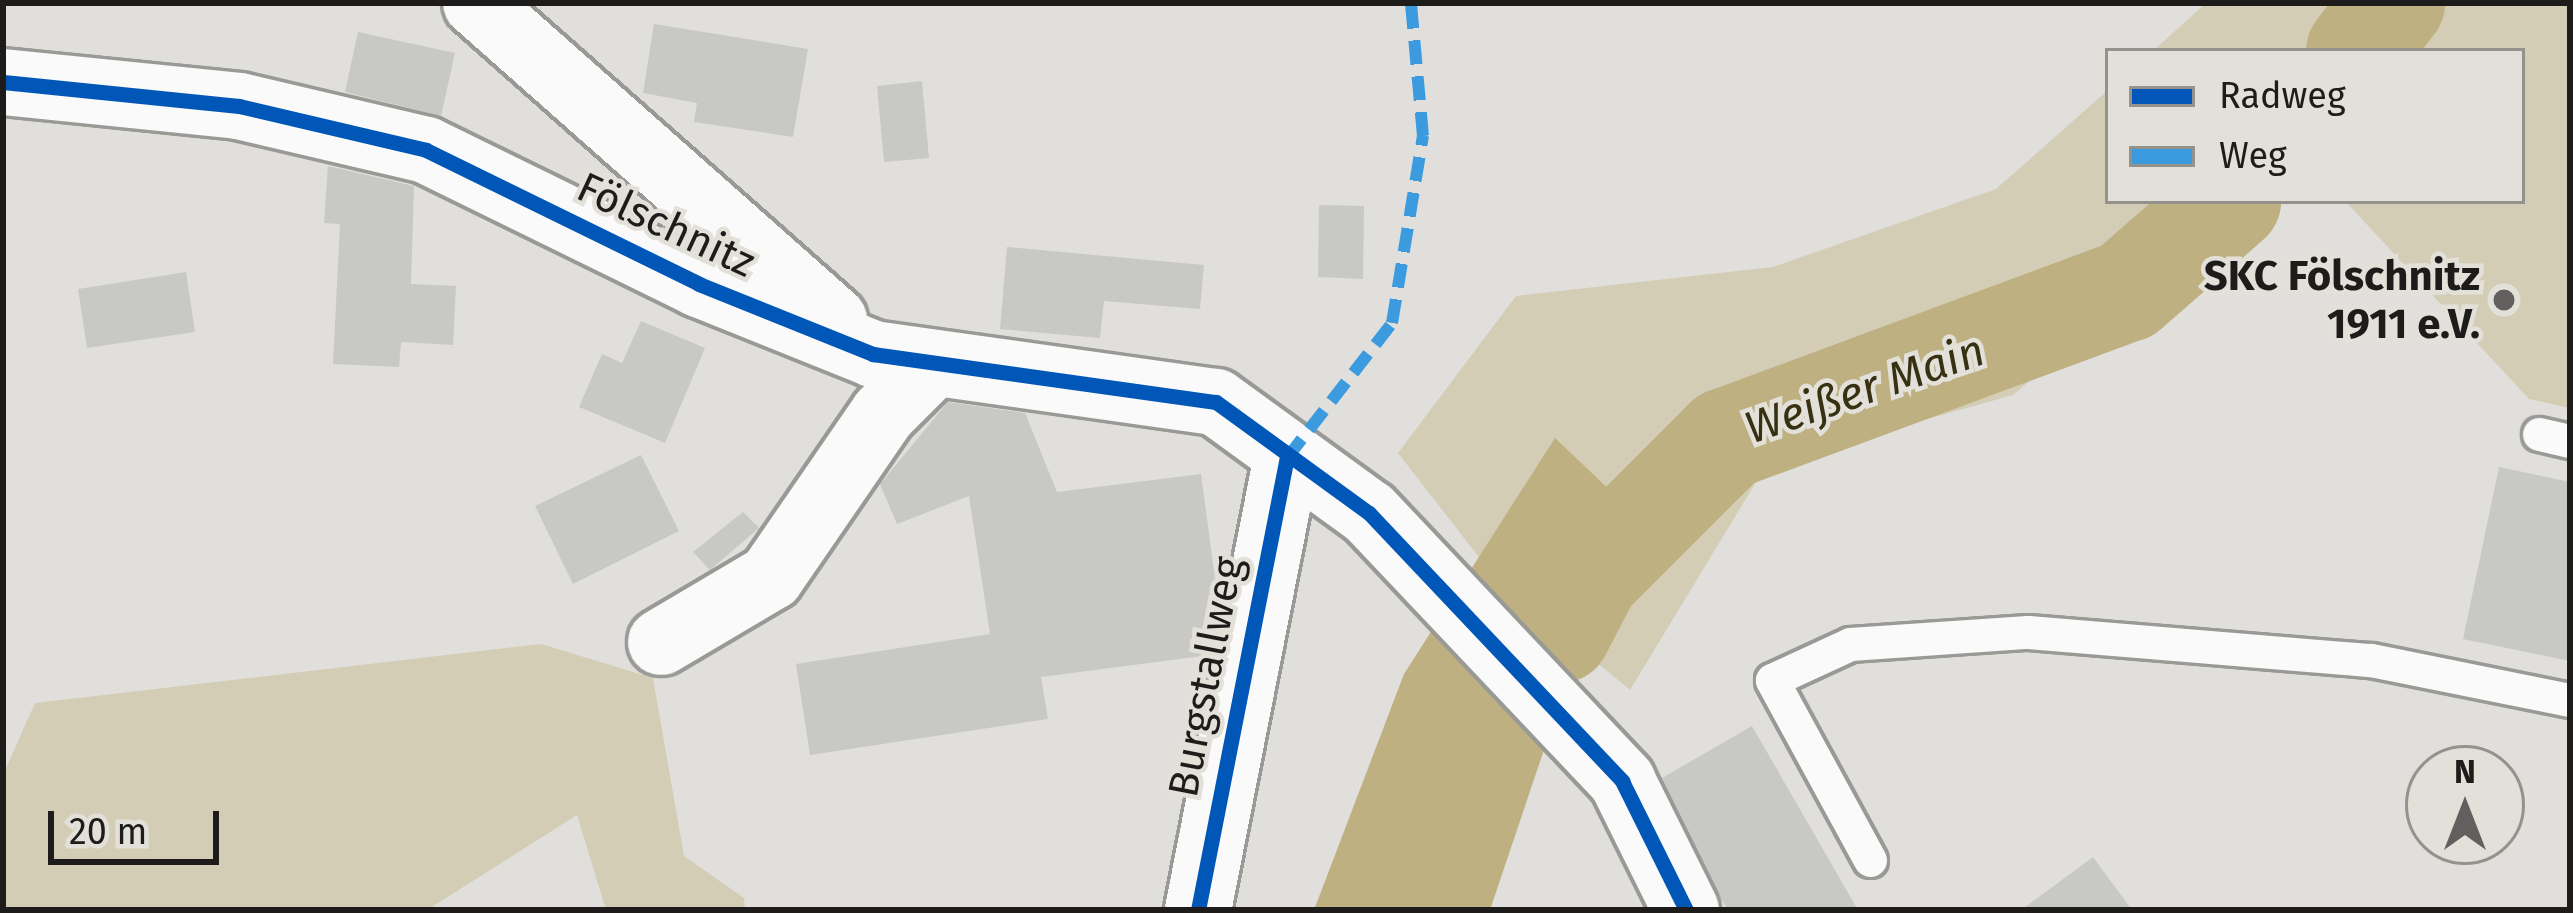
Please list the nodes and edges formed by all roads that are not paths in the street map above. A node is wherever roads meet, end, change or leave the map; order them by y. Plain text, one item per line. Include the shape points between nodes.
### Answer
1 (476, 3) edge
2 (3, 82) edge
3 (903, 358) junction
4 (1287, 458) junction
5 (661, 642) dead end
6 (2570, 700) edge
7 (1870, 860) dead end
8 (1665, 898) edge
9 (1198, 910) edge

1 - 3 street, Fölschnitz
2 - 3 street, Fölschnitz via 239,106 426,150 699,284
3 - 4 street, Fölschnitz via 1216,402
3 - 5 street via 883,414 771,577
4 - 8 street, Fölschnitz via 1369,513 1622,781
4 - 9 street, Burgstallweg
6 - 7 lane via 2371,660 2028,632 1850,644 1772,680

